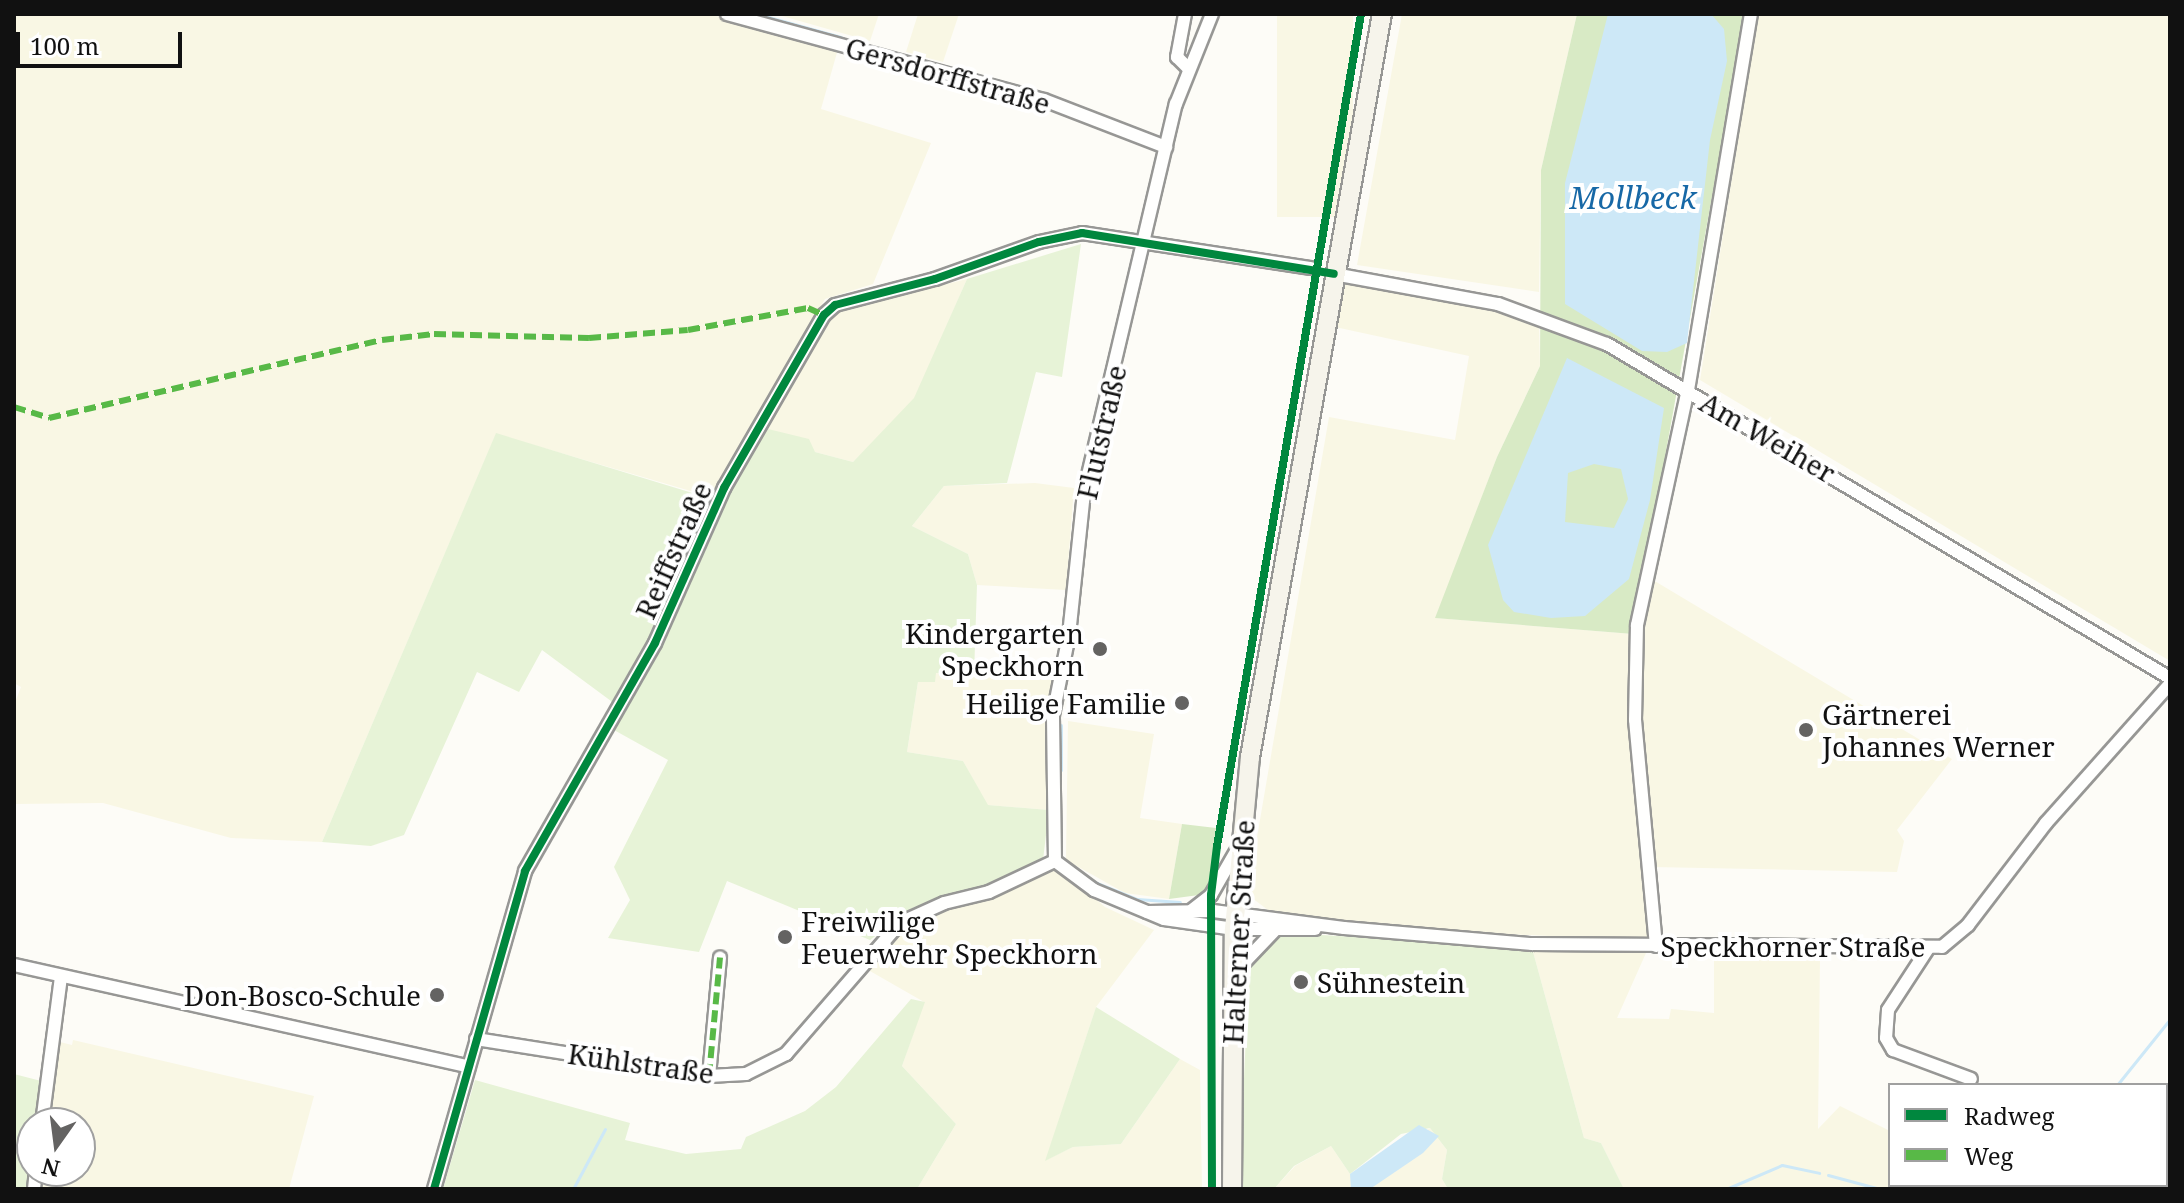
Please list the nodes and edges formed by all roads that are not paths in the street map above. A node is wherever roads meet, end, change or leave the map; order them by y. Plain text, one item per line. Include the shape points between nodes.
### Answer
1 (727, 14) edge
2 (1185, 14) edge
3 (1212, 14) edge
4 (1382, 14) edge
5 (1751, 14) edge
6 (1188, 68) junction
7 (1166, 147) junction
8 (1146, 240) junction
9 (1311, 268) dead end
10 (1341, 275) junction
11 (1688, 390) junction
12 (2170, 681) edge
13 (1240, 845) junction
14 (1055, 861) junction
15 (1192, 910) junction
16 (1147, 912) junction
17 (1235, 921) junction
18 (1344, 928) junction
19 (1275, 930) junction
20 (1656, 946) junction
21 (1929, 947) junction
22 (720, 958) dead end
23 (14, 965) edge
24 (1233, 975) junction
25 (61, 977) junction
26 (476, 1039) junction
27 (469, 1067) junction
28 (709, 1076) junction
29 (1971, 1079) dead end
30 (44, 1107) edge
31 (434, 1189) edge
32 (1232, 1189) edge

1 - 7 street, Gersdorffstraße via 1044,100
2 - 6 street via 1177,57
3 - 6 street, Flutstraße
4 - 10 main road, Halterner Straße
5 - 11 street
6 - 7 street, Flutstraße
7 - 8 street, Flutstraße
8 - 9 street, Reiffstraße
8 - 14 street, Flutstraße via 1084,492 1069,635 1054,702
8 - 26 street, Reiffstraße via 1082,233 1050,239 935,279 835,305 824,315 724,488 655,643 525,871
10 - 11 street, Am Weiher via 1498,304 1563,324
10 - 13 main road, Halterner Straße via 1263,670
11 - 12 street, Am Weiher
11 - 20 street via 1643,586 1634,669
12 - 21 street, Speckhorner Straße via 2046,823 1957,938
13 - 15 street via 1211,895
13 - 17 main road, Halterner Straße
14 - 16 street via 1094,890
14 - 28 street, Kühlstraße via 989,892 944,903 900,923 786,1054 746,1074
15 - 16 street
15 - 17 street
16 - 17 street
17 - 18 street, Speckhorner Straße
17 - 19 street, Speckhorner Straße
17 - 24 main road, Halterner Straße
18 - 19 street, Speckhorner Straße
18 - 20 street, Speckhorner Straße via 1532,944
19 - 24 street
20 - 21 street, Speckhorner Straße
21 - 29 street via 1888,1010 1886,1038 1893,1050
22 - 28 street
23 - 25 street
24 - 32 main road, Halterner Straße
25 - 27 street
25 - 30 street
26 - 27 street, Reiffstraße
26 - 28 street, Kühlstraße
27 - 31 street, Reiffstraße

